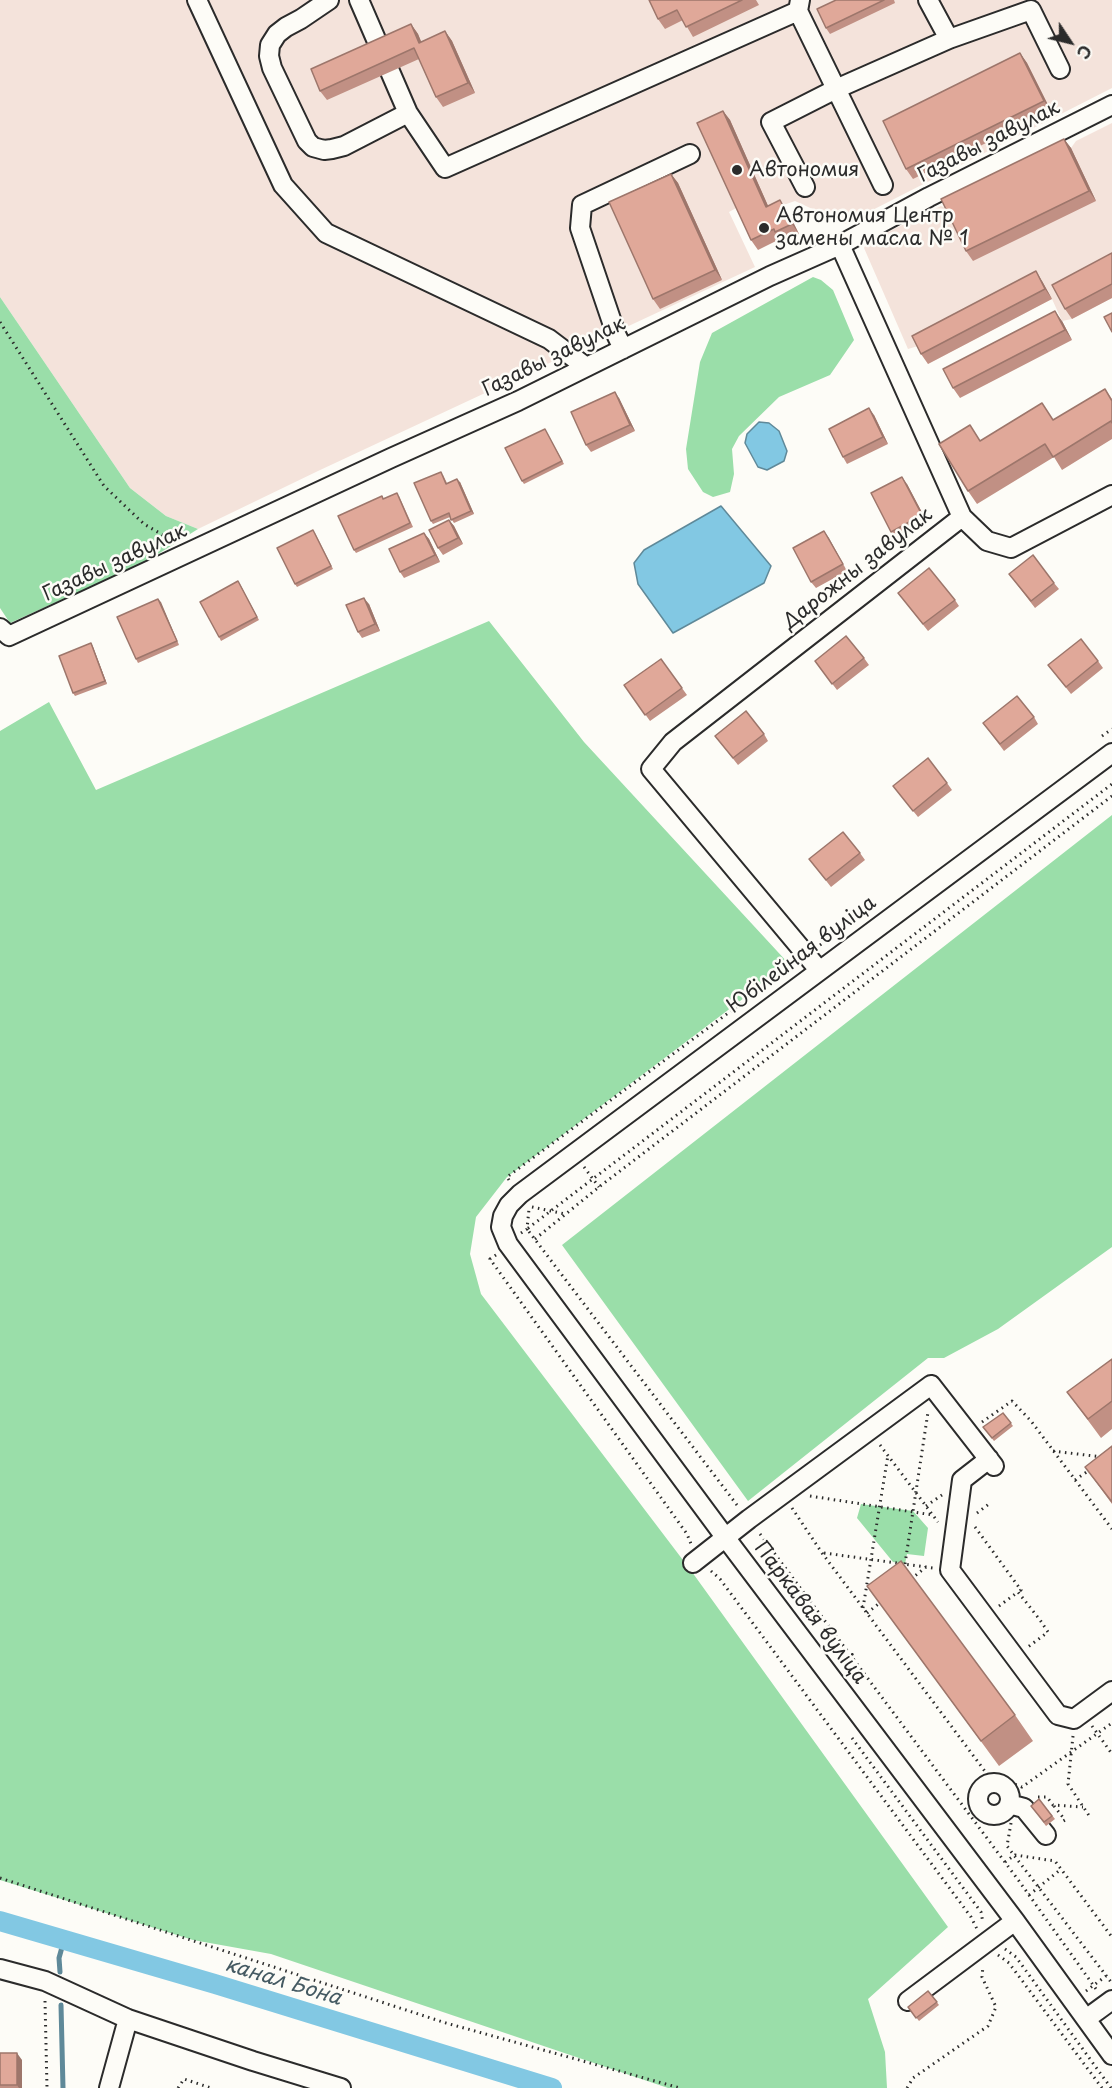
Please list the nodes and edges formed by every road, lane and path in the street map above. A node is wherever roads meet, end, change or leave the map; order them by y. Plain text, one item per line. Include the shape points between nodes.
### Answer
1 (197, 0) edge
2 (328, 0) edge
3 (359, 0) edge
4 (928, 0) edge
5 (799, 5) edge
6 (949, 39) junction
7 (1060, 69) dead end
8 (837, 89) junction
9 (1112, 105) edge
10 (408, 113) junction
11 (690, 154) dead end
12 (883, 185) dead end
13 (805, 187) dead end
14 (840, 245) junction
15 (0, 322) edge
16 (623, 349) junction
17 (586, 368) junction
18 (1112, 495) edge
19 (962, 517) junction
20 (192, 553) junction
21 (5, 632) edge
22 (1112, 753) edge
23 (1112, 784) edge
24 (1112, 796) edge
25 (819, 970) junction
26 (574, 1154) junction
27 (592, 1177) junction
28 (599, 1187) junction
29 (525, 1200) junction
30 (549, 1211) junction
31 (565, 1214) junction
32 (535, 1239) junction
33 (498, 1253) dead end
34 (924, 1407) dead end
35 (968, 1432) junction
36 (878, 1442) dead end
37 (1053, 1450) junction
38 (888, 1455) junction
39 (1075, 1480) junction
40 (817, 1489) dead end
41 (916, 1493) junction
42 (800, 1502) dead end
43 (880, 1507) junction
44 (913, 1511) junction
45 (933, 1515) junction
46 (969, 1518) dead end
47 (748, 1519) junction
48 (1112, 1529) edge
49 (725, 1538) junction
50 (953, 1542) junction
51 (822, 1553) junction
52 (872, 1559) junction
53 (697, 1560) junction
54 (905, 1564) junction
55 (926, 1567) junction
56 (950, 1570) junction
57 (909, 1580) edge
58 (1018, 1592) junction
59 (884, 1600) edge
60 (863, 1608) junction
61 (867, 1613) junction
62 (984, 1617) junction
63 (1014, 1657) junction
64 (1112, 1691) edge
65 (1078, 1717) junction
66 (1112, 1724) edge
67 (1097, 1734) junction
68 (1071, 1752) junction
69 (1112, 1754) edge
70 (981, 1783) dead end
71 (1022, 1787) junction
72 (1017, 1806) junction
73 (1083, 1807) junction
74 (1090, 1817) dead end
75 (1046, 1834) dead end
76 (1015, 1855) junction
77 (1005, 1862) junction
78 (1061, 1869) junction
79 (0, 1878) edge
80 (1038, 1886) junction
81 (1029, 1895) junction
82 (1015, 1922) junction
83 (1112, 1937) edge
84 (990, 1954) junction
85 (0, 1969) edge
86 (45, 1981) junction
87 (1112, 1983) edge
88 (908, 2001) dead end
89 (1107, 2004) edge
90 (128, 2019) junction
91 (1086, 2019) junction
92 (1112, 2055) edge
93 (47, 2088) edge
94 (109, 2088) edge
95 (178, 2088) edge
96 (211, 2088) edge
97 (341, 2088) edge
98 (680, 2088) edge
99 (907, 2088) edge
100 (1102, 2088) edge

1 - 17 street via 283,185 326,233 549,339
2 - 10 street via 285,27 270,45 272,68 308,141 324,150 344,146
3 - 10 street
4 - 6 street
5 - 8 street
5 - 10 street via 445,168
6 - 7 street via 1030,10
6 - 8 street
8 - 12 street
8 - 13 street via 771,122
9 - 14 street, Газавы завулак
11 - 16 street via 582,206 580,228
14 - 16 street, Газавы завулак
14 - 19 street
15 - 20 path via 104,486 144,524
16 - 17 street, Газавы завулак
17 - 20 street, Газавы завулак
18 - 19 street, Дарожны завулак via 1011,548 987,541
19 - 25 street, Дарожны завулак via 673,742 651,769
20 - 21 street, Газавы завулак
22 - 25 street, Юбілейная вуліца
23 - 27 path
24 - 28 path
25 - 26 street, Юбілейная вуліца
26 - 27 path
26 - 29 street, Юбілейная вуліца
27 - 28 path
27 - 30 path
28 - 31 path
29 - 30 path
29 - 49 street, Паркавая вуліца via 509,1205 501,1227 504,1237
30 - 31 path
30 - 32 path via 527,1228
31 - 32 path
32 - 47 path
33 - 53 path via 490,1259 687,1534
34 - 41 path via 929,1408
35 - 37 path via 1012,1401
35 - 47 street via 931,1385
35 - 50 street via 991,1463 962,1480
36 - 38 path
37 - 39 path
37 - 39 path via 1106,1458
38 - 41 path
38 - 43 path
39 - 48 path
40 - 43 path via 808,1496
41 - 44 path
41 - 45 path
42 - 51 path via 792,1509
43 - 44 path
43 - 52 path
44 - 45 path
44 - 54 path
45 - 50 path
46 - 58 path via 1021,1590
47 - 49 street
47 - 77 path
49 - 53 street
49 - 82 street, Паркавая вуліца
50 - 56 street
51 - 52 path
51 - 60 path
52 - 54 path
52 - 60 path
53 - 84 path via 720,1579
54 - 55 path
55 - 56 path
55 - 57 path
56 - 62 street
58 - 62 path
58 - 63 path via 1048,1632
59 - 61 path
60 - 61 path
61 - 71 path via 987,1774
62 - 63 street
63 - 65 street via 1058,1715
64 - 65 street
65 - 67 path
65 - 68 path
66 - 67 path
67 - 68 path
67 - 69 path
68 - 71 path
68 - 73 path via 1068,1784
70 - 72 street via 1003,1786
71 - 72 path
72 - 73 path via 1047,1797 1053,1805
72 - 75 street
72 - 76 path via 1007,1846
73 - 74 path
76 - 77 path
76 - 78 path via 1055,1862
76 - 80 path
77 - 81 path
78 - 80 path
78 - 83 path
79 - 98 path via 446,2023
80 - 81 path
80 - 87 path
81 - 89 path
82 - 84 street
82 - 91 street, Паркавая вуліца
84 - 88 street
84 - 99 path via 982,1977 996,2007 988,2026 913,2078
84 - 100 path via 1009,1963
85 - 86 street
86 - 90 street
86 - 93 path
89 - 91 street
90 - 94 street
90 - 97 street
91 - 92 street, Паркавая вуліца
95 - 96 path via 184,2079

